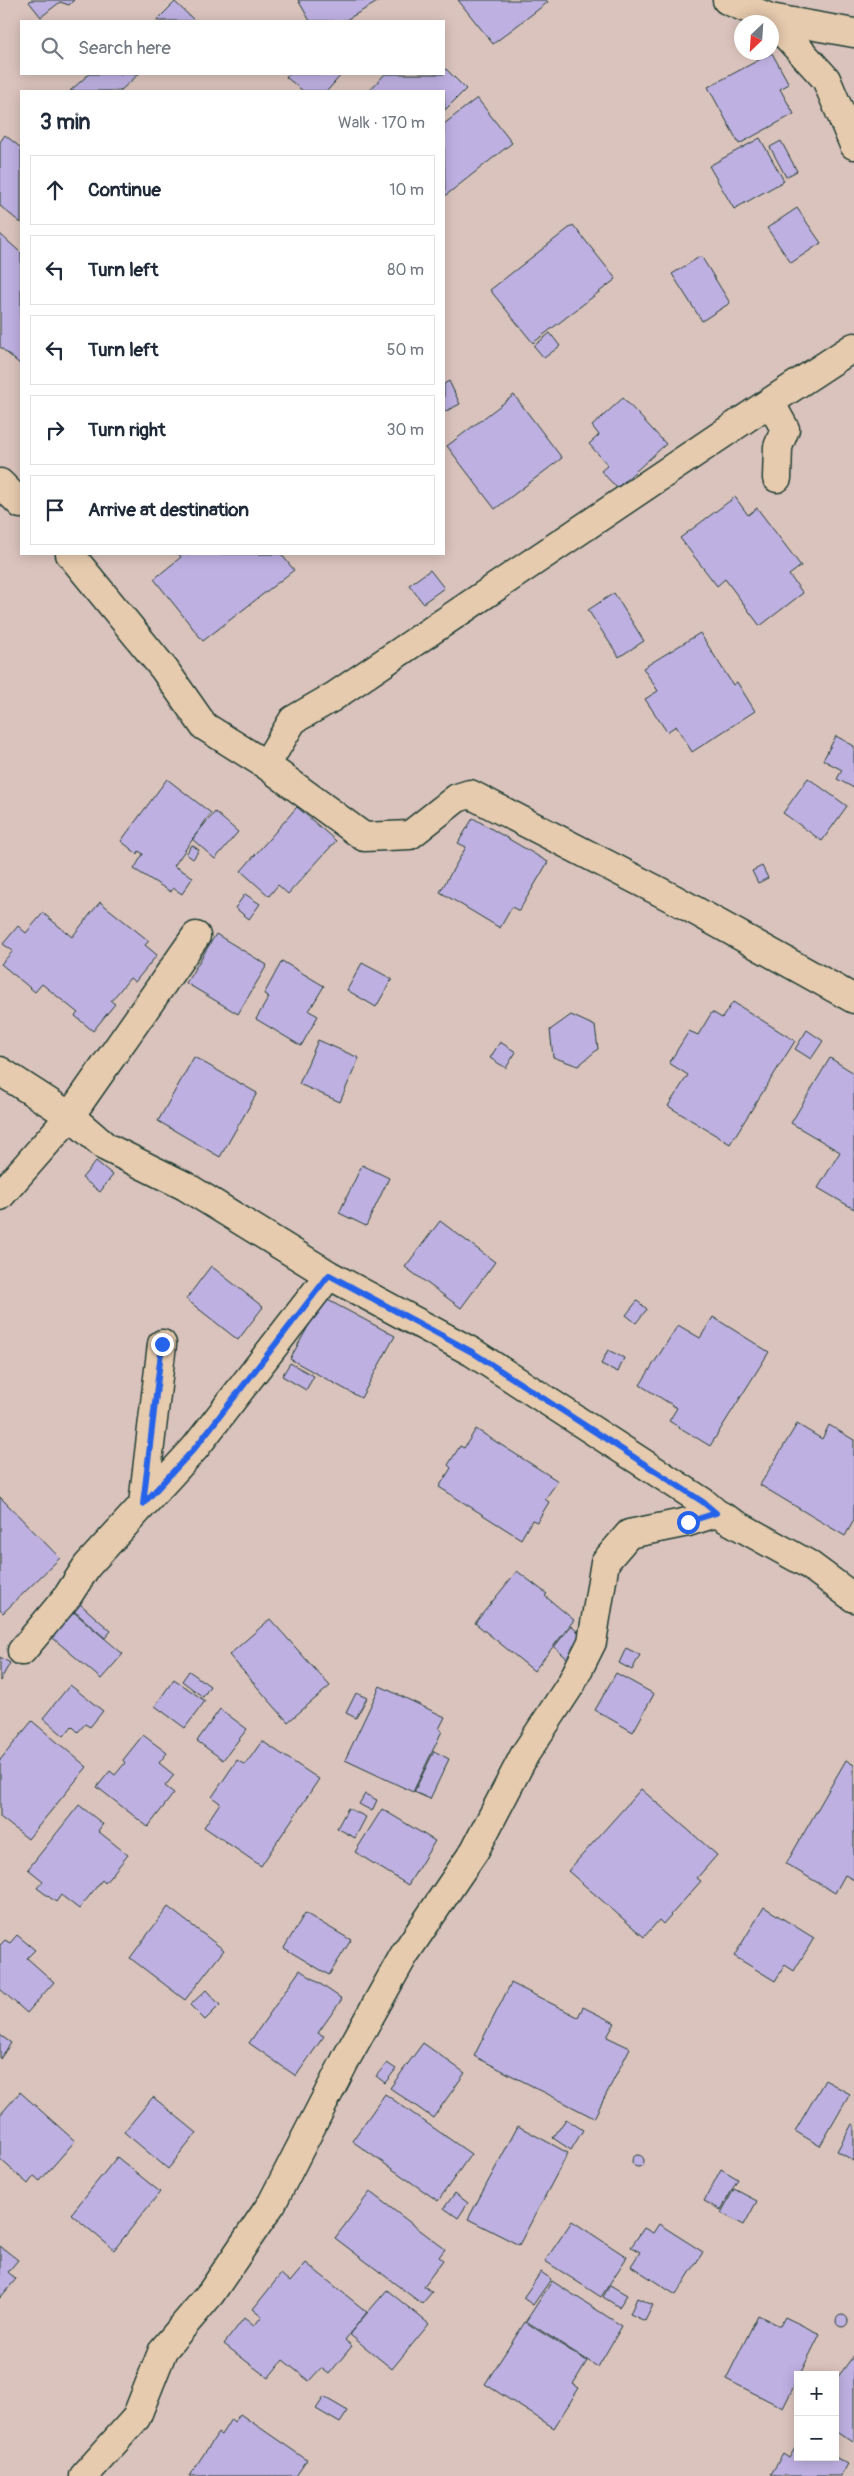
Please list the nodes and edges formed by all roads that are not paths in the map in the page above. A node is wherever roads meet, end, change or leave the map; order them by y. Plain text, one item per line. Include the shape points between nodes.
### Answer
1 (726, 0) edge
2 (763, 15) edge
3 (779, 20) edge
4 (779, 28) edge
5 (854, 33) edge
6 (854, 145) edge
7 (854, 348) edge
8 (770, 402) junction
9 (777, 478) dead end
10 (71, 555) edge
11 (266, 765) junction
12 (196, 936) dead end
13 (854, 999) edge
14 (0, 1071) edge
15 (70, 1116) junction
16 (0, 1196) edge
17 (329, 1275) junction
18 (162, 1344) dead end
19 (143, 1504) junction
20 (716, 1513) junction
21 (854, 1598) edge
22 (22, 1651) dead end
23 (84, 2476) edge

1 - 2 street
3 - 5 street
4 - 6 street via 826,79
7 - 8 street
8 - 9 street via 785,429 778,447
8 - 11 street via 333,697 294,720
10 - 11 street via 164,669 204,726
11 - 13 street via 364,836 410,835 457,798 470,794 674,899
12 - 15 street
14 - 15 street
15 - 16 street
15 - 17 street via 106,1147 185,1186
17 - 19 street via 195,1448
17 - 20 street via 472,1352 695,1496
18 - 19 street
19 - 22 street via 87,1566 67,1598
20 - 21 street via 808,1564
20 - 23 street via 629,1534 605,1562 592,1642 571,1684 525,1754 475,1850 404,1955 272,2203 212,2293 163,2350 136,2418

